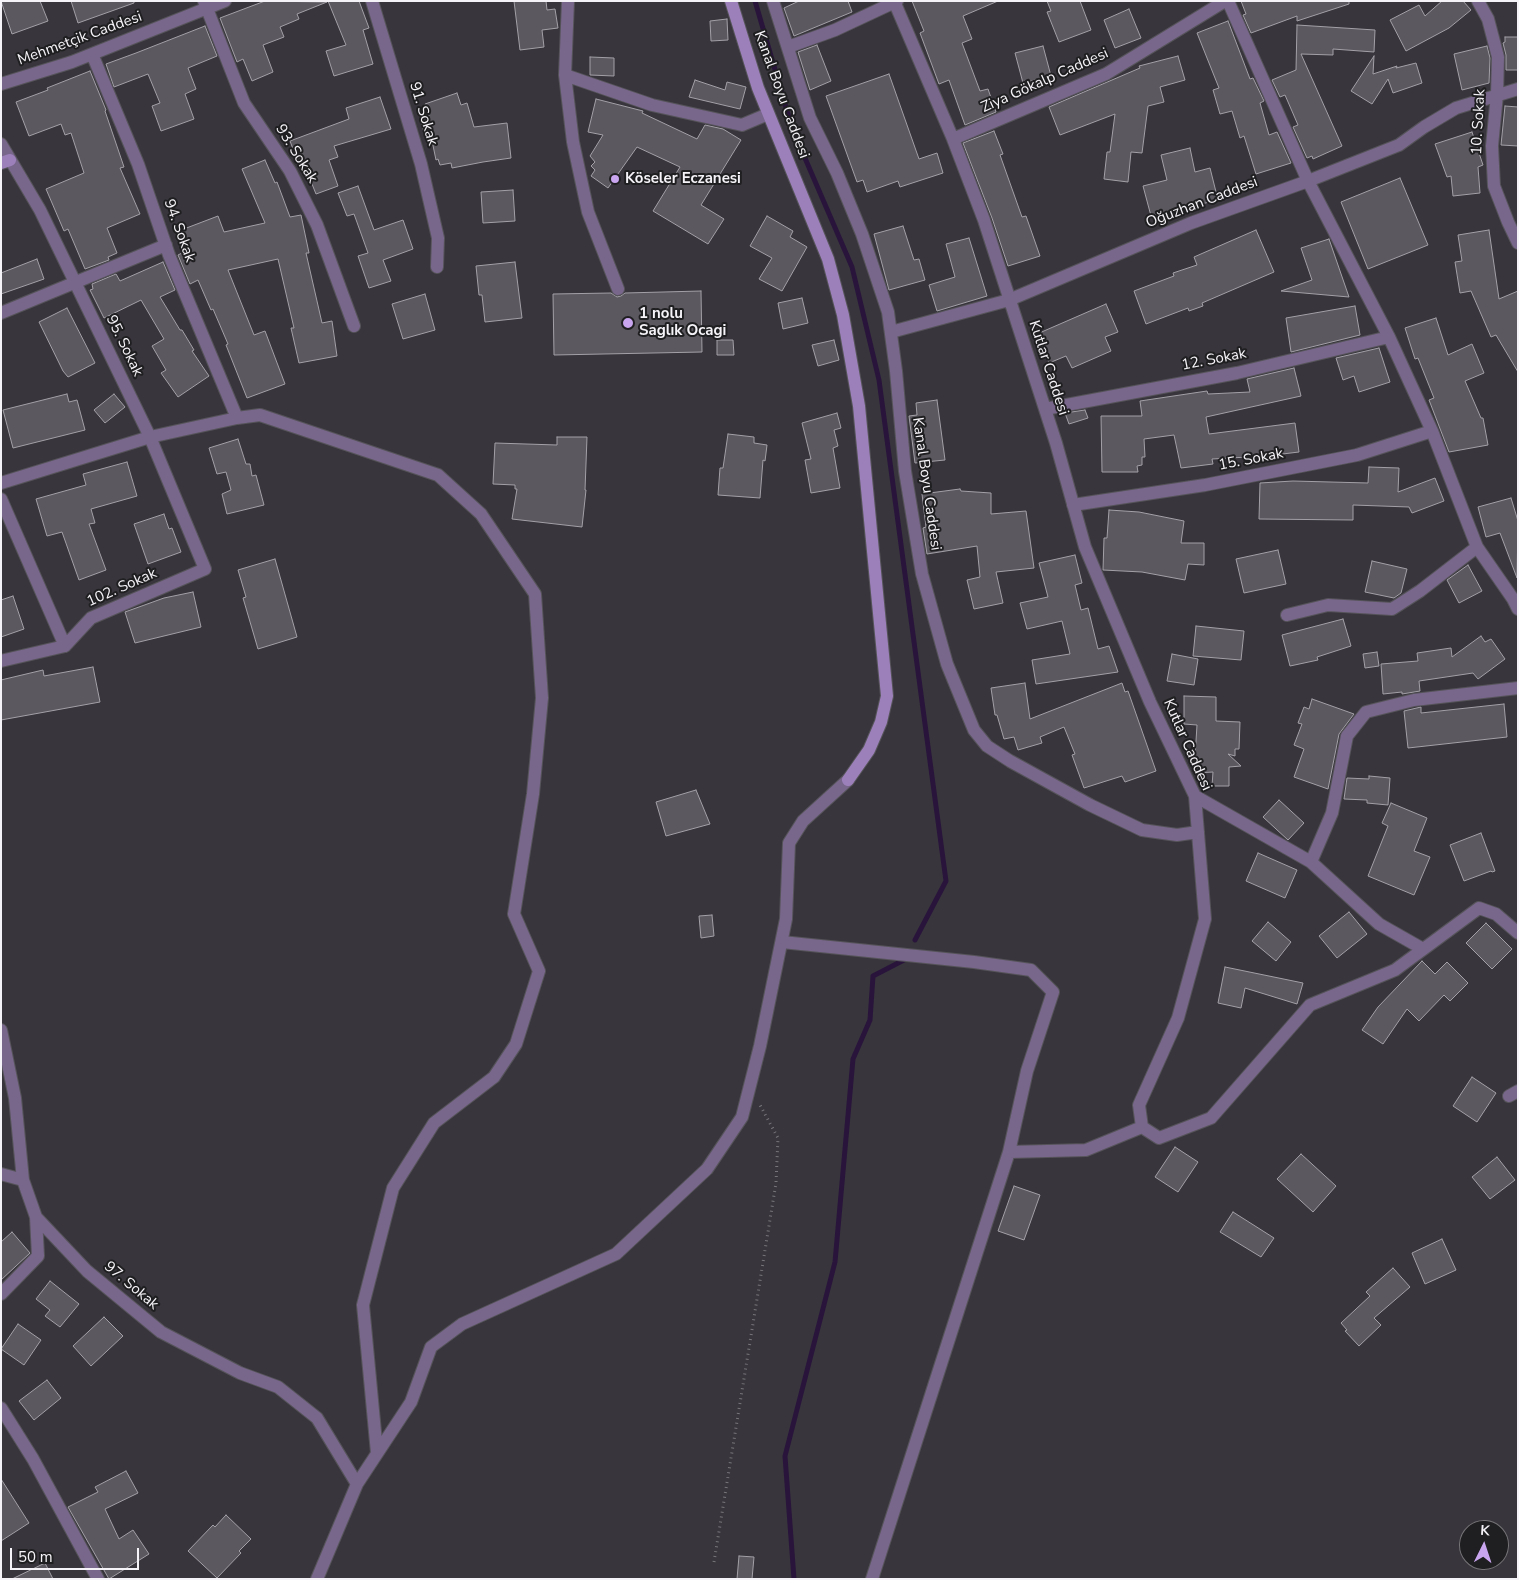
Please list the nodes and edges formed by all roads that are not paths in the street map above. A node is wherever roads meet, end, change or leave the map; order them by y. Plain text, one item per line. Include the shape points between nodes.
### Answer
1 (225, 1) edge
2 (372, 1) edge
3 (568, 1) edge
4 (731, 1) edge
5 (773, 1) edge
6 (1227, 1) edge
7 (1478, 1) edge
8 (895, 2) edge
9 (205, 5) edge
10 (788, 48) junction
11 (92, 54) junction
12 (565, 75) junction
13 (1, 84) edge
14 (1518, 89) edge
15 (1497, 95) junction
16 (768, 114) junction
17 (953, 138) junction
18 (1, 144) edge
19 (6, 162) edge
20 (1308, 181) junction
21 (1518, 243) edge
22 (166, 245) junction
23 (437, 267) dead end
24 (75, 283) junction
25 (618, 289) dead end
26 (1009, 300) junction
27 (1, 313) edge
28 (354, 326) dead end
29 (891, 332) junction
30 (1389, 337) junction
31 (1044, 409) junction
32 (237, 418) junction
33 (1432, 431) junction
34 (150, 437) junction
35 (1, 484) edge
36 (1, 499) edge
37 (1073, 505) junction
38 (1476, 547) junction
39 (205, 569) joint
40 (1516, 602) edge
41 (1287, 615) dead end
42 (65, 646) junction
43 (1, 661) edge
44 (1518, 688) edge
45 (1195, 796) junction
46 (1224, 813) junction
47 (1197, 815) junction
48 (1198, 832) junction
49 (1311, 862) junction
50 (1518, 933) edge
51 (782, 942) junction
52 (1424, 949) junction
53 (1, 1030) edge
54 (1142, 1127) junction
55 (1009, 1152) junction
56 (1, 1174) edge
57 (23, 1180) junction
58 (36, 1217) junction
59 (1, 1294) edge
60 (1, 1408) edge
61 (377, 1453) junction
62 (357, 1484) junction
63 (98, 1579) edge
64 (317, 1579) edge
65 (872, 1579) edge

1 - 9 street, Mehmetçik Caddesi
2 - 23 street, 91. Sokak via 421,164 438,238
3 - 12 street
4 - 16 street, Kanal Boyu Caddesi
5 - 10 street, Kanal Boyu Caddesi
6 - 17 street, Ziya Gökalp Caddesi via 1106,74
6 - 20 street
7 - 15 street, 10. Sokak via 1488,19 1498,57
8 - 10 street
8 - 17 street, Kutlar Caddesi
9 - 11 street, Mehmetçik Caddesi
9 - 28 street, 93. Sokak via 244,103 290,170 317,225
10 - 29 street, Kanal Boyu Caddesi via 810,118 862,234 888,312
11 - 13 street, Mehmetçik Caddesi
11 - 22 street, 94. Sokak via 138,164
12 - 16 street via 652,105 742,125
12 - 25 street via 573,142 588,212
14 - 15 street, Oğuzhan Caddesi
15 - 20 street, Oğuzhan Caddesi via 1456,108 1399,144
15 - 21 street, 10. Sokak via 1492,146 1494,186
16 - 51 street, Kanal Boyu Caddesi via 828,259 842,315 859,406 887,696 881,722 869,750 848,780 803,821 789,843
17 - 26 street, Kutlar Caddesi via 984,220
18 - 19 street, 95. Sokak
19 - 24 street, 95. Sokak via 40,210
20 - 26 street, Oğuzhan Caddesi via 1191,223
20 - 30 street
22 - 24 street
22 - 32 street, 94. Sokak
24 - 27 street
24 - 34 street, 95. Sokak
26 - 29 street, Oğuzhan Caddesi
26 - 31 street, Kutlar Caddesi
29 - 48 street, Kanal Boyu Caddesi via 905,471 922,574 946,664 974,730 987,746 1010,761 1090,806 1142,830 1177,835
30 - 31 street, 12. Sokak via 1236,373
30 - 33 street
31 - 37 street, Kutlar Caddesi
32 - 34 street
32 - 61 street via 260,415 438,475 481,514 535,594 542,698 533,794 514,914 539,970 516,1044 494,1078 434,1123 393,1188 363,1305
33 - 37 street, 15. Sokak via 1357,455 1205,485
33 - 38 street
34 - 35 street
34 - 39 street, 95. Sokak
36 - 42 street
37 - 45 street, Kutlar Caddesi via 1085,547 1146,693
38 - 40 street
38 - 41 street via 1392,609 1328,605
39 - 42 street, 102. Sokak via 90,618
42 - 43 street
44 - 49 street via 1414,700 1366,712 1347,736 1332,813
45 - 46 street
45 - 47 street, Kutlar Caddesi
46 - 47 street
46 - 49 street
47 - 48 street, Kutlar Caddesi
48 - 54 street, Kutlar Caddesi via 1205,919 1178,1018 1139,1105
49 - 52 street via 1379,924
50 - 52 street via 1496,914 1479,908
51 - 55 street via 1031,970 1053,992 1027,1071
51 - 61 street via 742,1117 707,1169 616,1254 462,1324 431,1347 411,1402
52 - 54 street via 1395,970 1310,1005 1211,1118 1158,1138
53 - 57 street, 97. Sokak via 15,1098
54 - 55 street via 1086,1150
55 - 65 street
56 - 57 street
57 - 58 street, 97. Sokak
58 - 59 street via 38,1256
58 - 62 street, 97. Sokak via 88,1271 161,1332 240,1373 278,1387 317,1418
60 - 63 street via 33,1459
61 - 62 street
62 - 64 street

